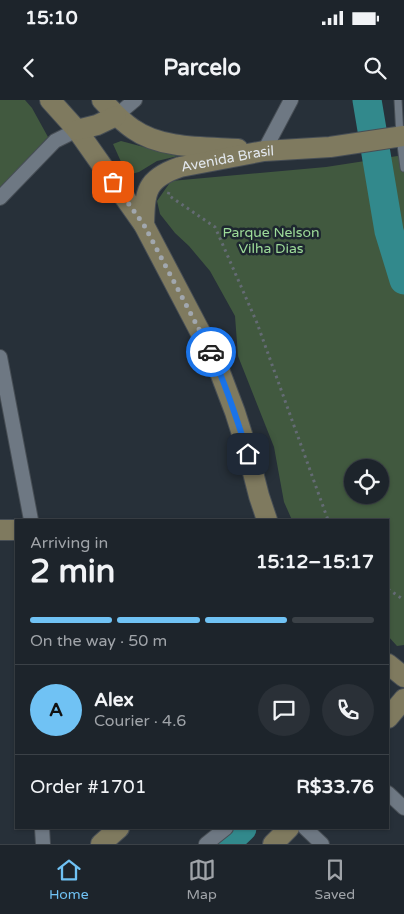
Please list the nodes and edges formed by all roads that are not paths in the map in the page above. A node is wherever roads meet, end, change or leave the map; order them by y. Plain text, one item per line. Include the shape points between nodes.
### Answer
1 (50, 100) edge
2 (102, 100) edge
3 (135, 100) edge
4 (291, 100) edge
5 (398, 100) edge
6 (116, 116) junction
7 (77, 130) junction
8 (402, 136) edge
9 (264, 151) junction
10 (404, 168) edge
11 (0, 198) edge
12 (144, 225) junction
13 (0, 357) edge
14 (30, 519) edge
15 (267, 519) edge
16 (0, 530) edge
17 (15, 530) edge
18 (389, 665) edge
19 (404, 677) edge
20 (404, 699) edge
21 (389, 717) edge
22 (389, 794) edge
23 (404, 808) edge
24 (42, 829) edge
25 (118, 829) edge
26 (225, 829) edge
27 (288, 829) edge
28 (306, 829) edge
29 (43, 844) edge
30 (101, 844) edge
31 (206, 844) edge
32 (273, 844) edge
33 (322, 844) edge

1 - 7 main road
2 - 6 main road, Avenida Brasil
3 - 6 street
4 - 9 street
5 - 8 lane
6 - 7 main road
6 - 9 main road, Avenida Brasil via 149,138 172,144
7 - 11 street via 55,141
7 - 12 main road
8 - 9 main road via 330,147
8 - 10 lane
9 - 12 main road, Avenida Brasil via 180,167 161,176 153,182 146,196
12 - 15 main road via 218,367
13 - 14 street
16 - 17 main road
18 - 19 main road
20 - 21 main road
22 - 23 street
24 - 29 street
25 - 30 main road
26 - 31 street
27 - 32 main road
28 - 33 street

